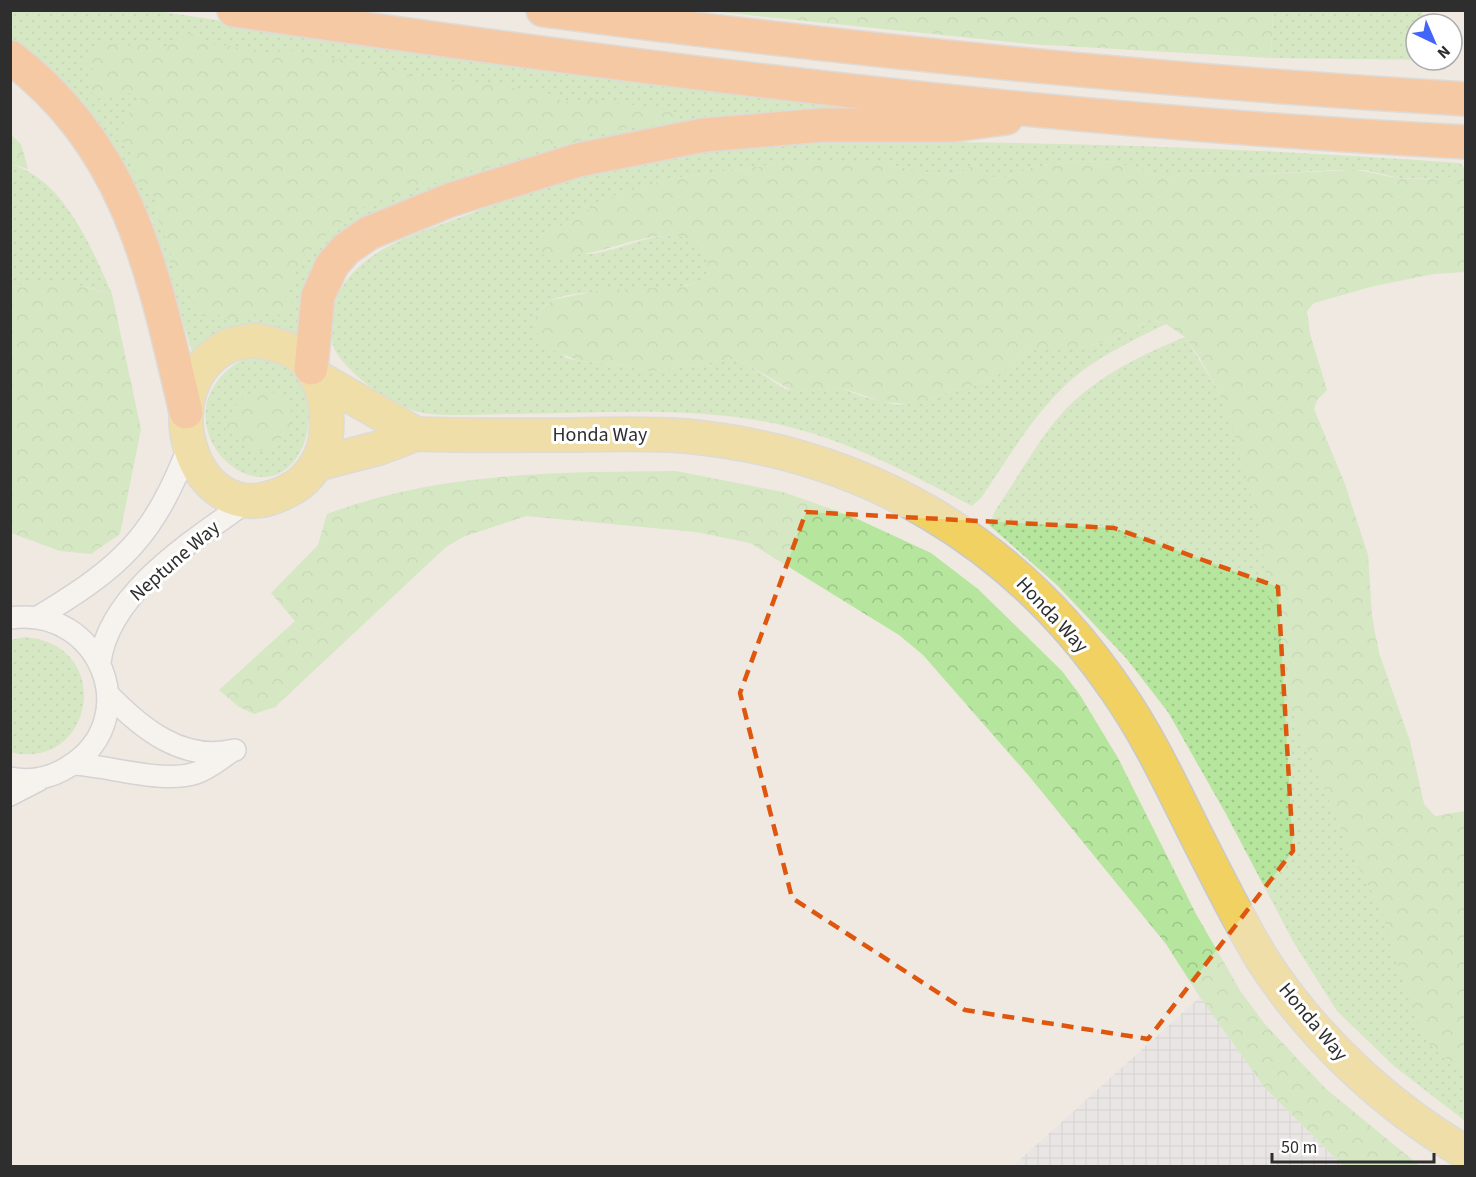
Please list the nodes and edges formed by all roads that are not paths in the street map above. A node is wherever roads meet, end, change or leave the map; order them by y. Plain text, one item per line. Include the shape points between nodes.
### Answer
1 (234, 10) edge
2 (543, 10) edge
3 (10, 57) edge
4 (1466, 99) edge
5 (1058, 111) junction
6 (1466, 142) edge
7 (314, 373) junction
8 (188, 428) junction
9 (416, 434) junction
10 (317, 464) junction
11 (248, 501) junction
12 (38, 617) junction
13 (10, 618) edge
14 (100, 662) junction
15 (108, 694) junction
16 (74, 764) junction
17 (45, 777) junction
18 (10, 778) edge
19 (10, 795) edge
20 (1466, 1153) edge

1 - 5 highway via 531,54
2 - 4 highway via 1010,63
3 - 8 highway via 74,119 96,146 122,194 144,247
5 - 6 highway
5 - 7 highway via 954,125 823,124 704,135 578,160 450,200 369,233 332,265 318,296
7 - 8 main road via 295,352 275,344 255,340 230,345 210,357 191,383
7 - 9 main road, Honda Way
7 - 10 main road via 326,417 326,435
8 - 11 main road via 201,471 228,496
8 - 12 street, Neptune Way via 168,494 142,536 105,574
9 - 10 main road, Honda Way
9 - 20 main road, Honda Way via 682,436 759,447 862,477 953,527 1037,596 1116,689 1148,741 1246,930 1304,1015 1359,1075 1412,1118
10 - 11 main road via 309,477 291,491
11 - 14 street, Neptune Way via 181,550 124,606 105,635
12 - 13 street
12 - 14 street via 68,627
14 - 15 street
15 - 16 street via 103,726
15 - 16 street via 135,722 176,746 197,750 238,748 210,767 174,776
16 - 17 street
17 - 18 street
17 - 19 street

